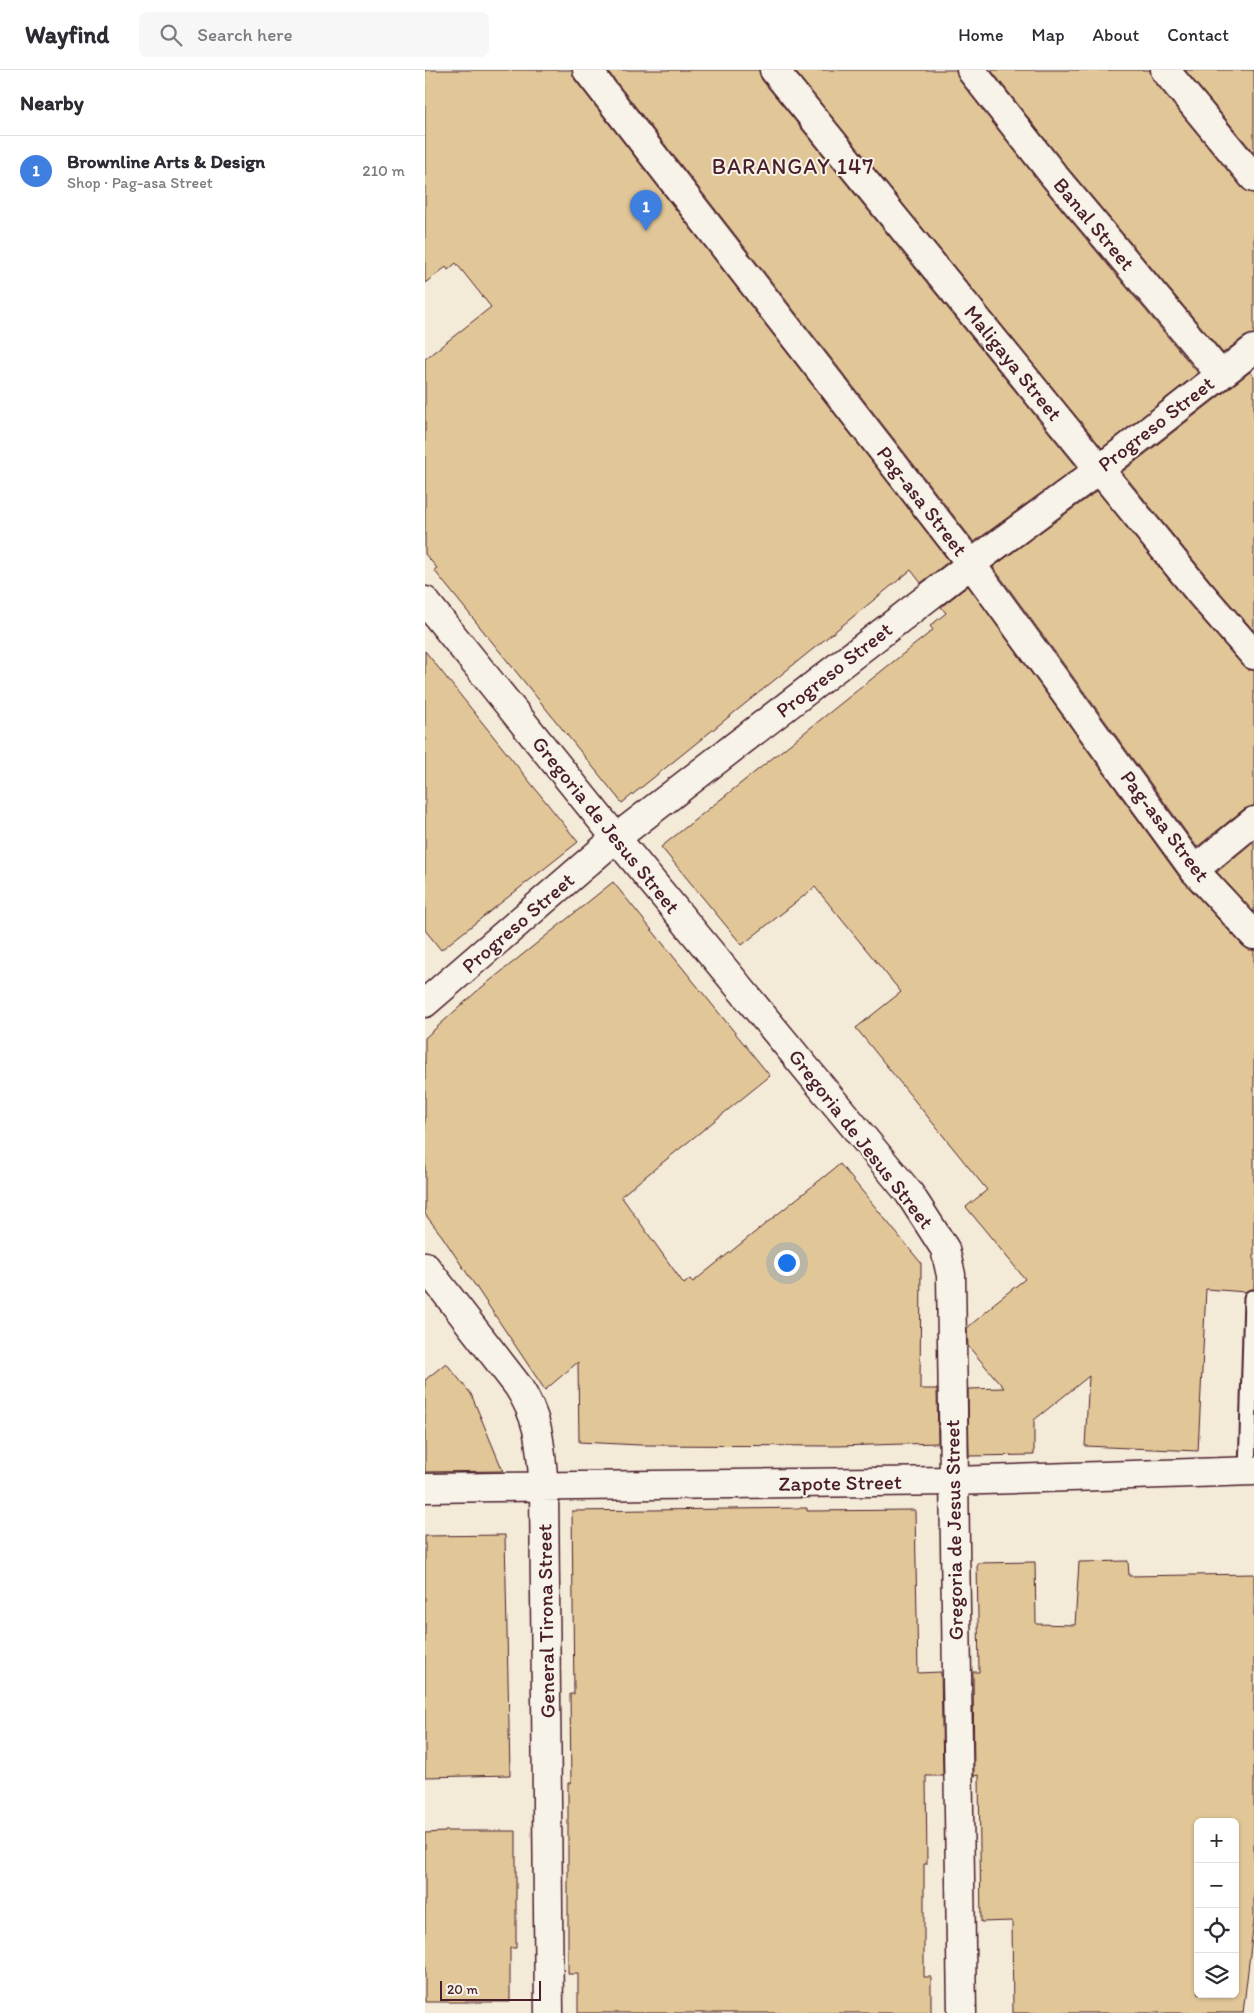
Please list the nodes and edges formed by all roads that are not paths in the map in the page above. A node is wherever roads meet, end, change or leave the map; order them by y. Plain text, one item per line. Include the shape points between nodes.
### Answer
1 (587, 70) edge
2 (774, 70) edge
3 (971, 70) edge
4 (1165, 70) edge
5 (1254, 178) edge
6 (1254, 350) edge
7 (1220, 374) junction
8 (1099, 469) junction
9 (971, 564) junction
10 (425, 601) edge
11 (1254, 655) edge
12 (1254, 821) edge
13 (616, 838) junction
14 (1194, 870) junction
15 (1254, 935) edge
16 (425, 1003) edge
17 (425, 1266) edge
18 (1252, 1298) dead end
19 (1251, 1471) edge
20 (953, 1481) junction
21 (544, 1487) junction
22 (425, 1488) edge
23 (549, 2013) edge
24 (962, 2013) edge

1 - 9 street, Pag-asa Street
2 - 8 street, Maligaya Street
3 - 7 street, Banal Street via 1055,177
4 - 5 street
6 - 7 street, Progreso Street
7 - 8 street, Progreso Street
8 - 9 street, Progreso Street
8 - 11 street, Maligaya Street
9 - 13 street, Progreso Street
9 - 14 street, Pag-asa Street
10 - 13 street, Gregoria de Jesus Street
12 - 14 street
13 - 16 street, Progreso Street
13 - 20 street, Gregoria de Jesus Street via 909,1193 945,1249 951,1275
14 - 15 street, Pag-asa Street
17 - 21 street, General Tirona Street via 529,1403 538,1426
18 - 19 lane
19 - 20 street, Zapote Street
20 - 21 street, Zapote Street
20 - 24 street, Gregoria de Jesus Street
21 - 22 street, Zapote Street
21 - 23 street, General Tirona Street

